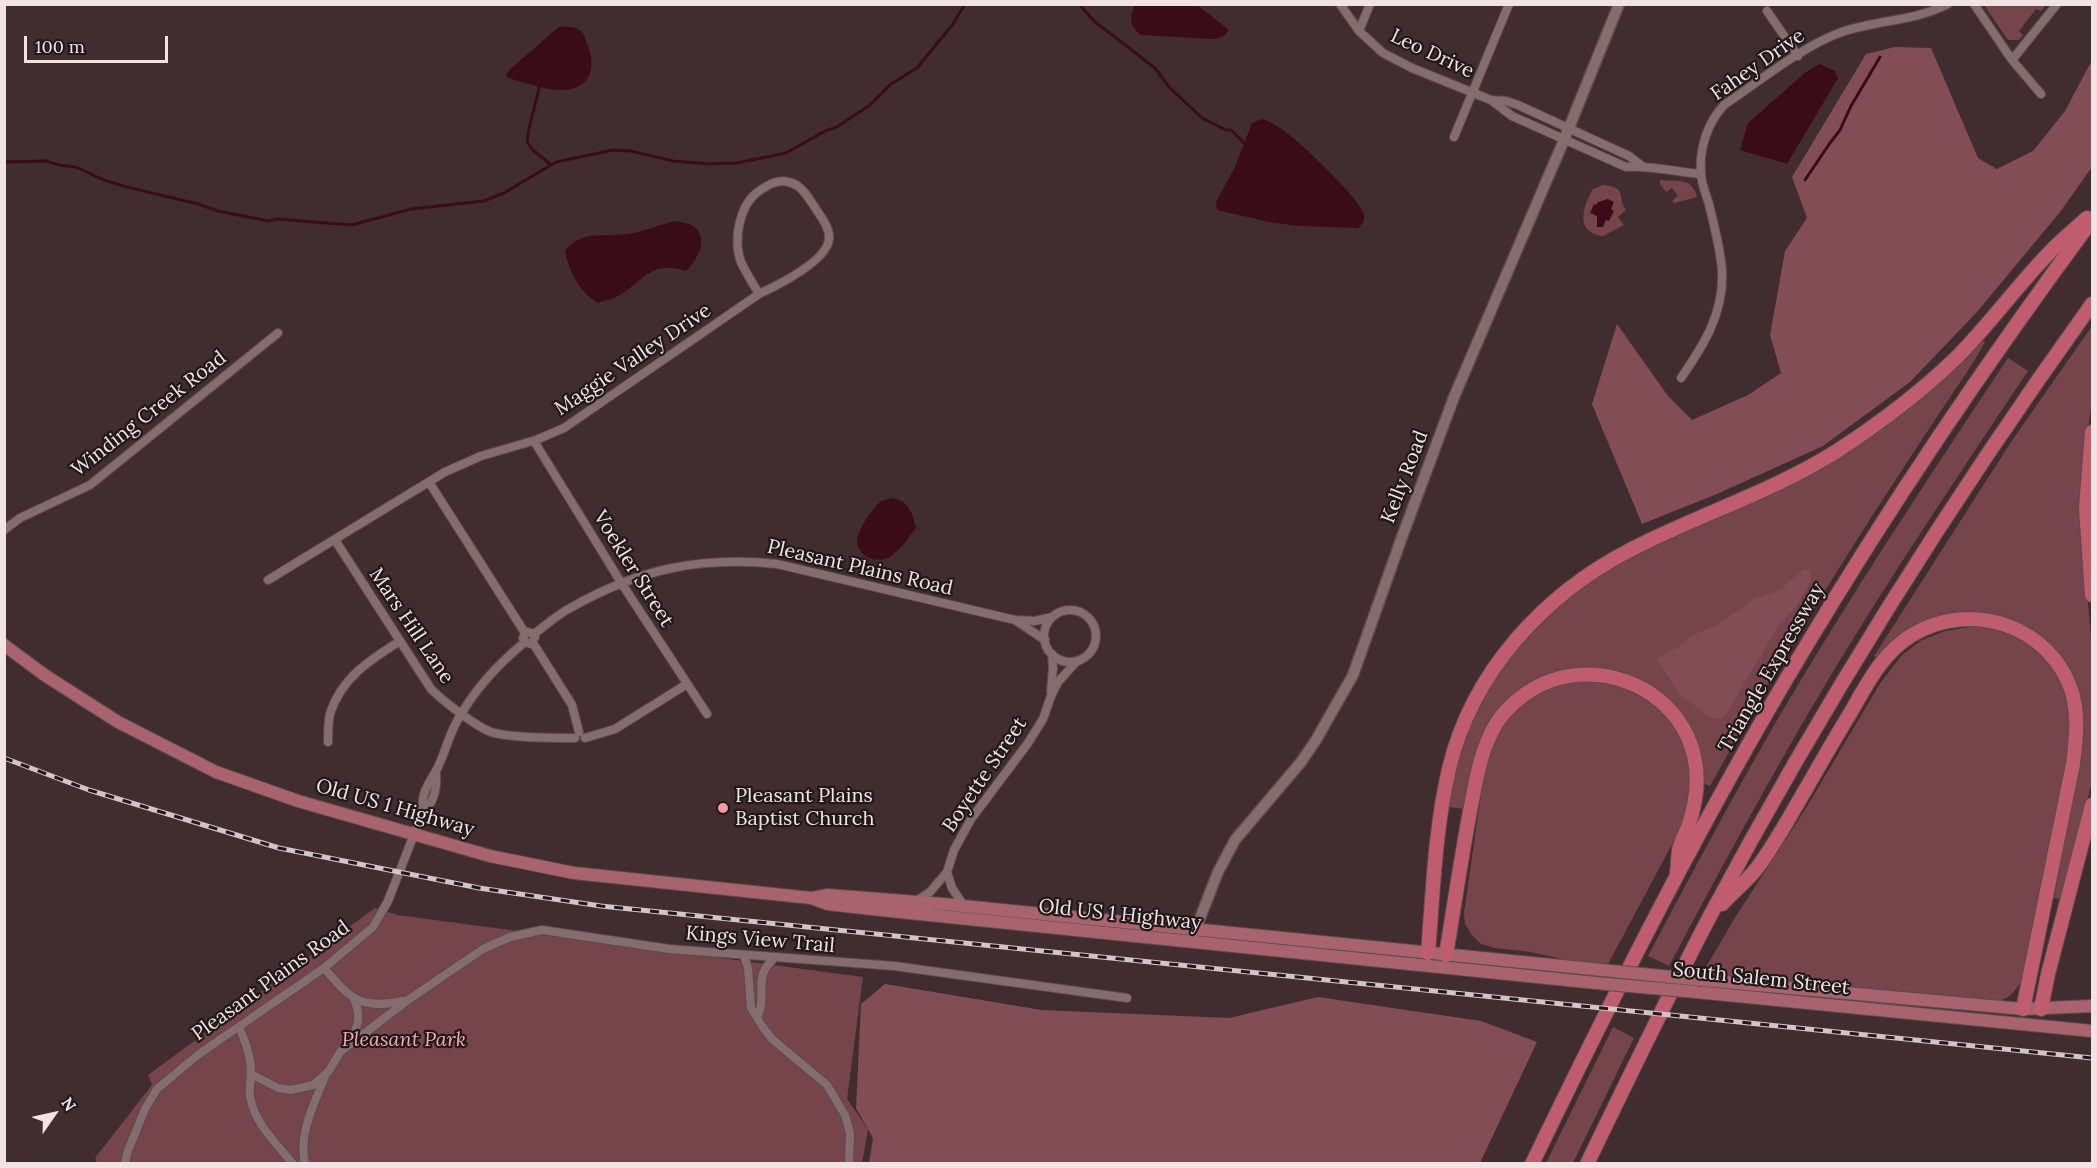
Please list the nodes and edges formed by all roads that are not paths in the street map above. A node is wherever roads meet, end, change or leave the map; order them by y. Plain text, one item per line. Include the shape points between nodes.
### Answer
1 (1341, 4) edge
2 (1370, 4) edge
3 (1509, 4) edge
4 (1619, 4) edge
5 (1948, 4) edge
6 (1974, 4) edge
7 (2057, 4) edge
8 (1767, 11) dead end
9 (1359, 31) junction
10 (1798, 56) junction
11 (2012, 60) junction
12 (1473, 92) junction
13 (2041, 94) dead end
14 (1491, 100) junction
15 (1569, 129) junction
16 (1454, 136) dead end
17 (1564, 140) junction
18 (1642, 166) junction
19 (1701, 174) junction
20 (2092, 213) edge
21 (2092, 220) edge
22 (759, 294) junction
23 (2092, 304) edge
24 (278, 333) dead end
25 (1681, 378) dead end
26 (2092, 432) edge
27 (534, 441) junction
28 (429, 482) junction
29 (4, 530) edge
30 (335, 540) junction
31 (268, 580) dead end
32 (622, 584) junction
33 (2092, 595) edge
34 (1052, 617) junction
35 (1015, 620) junction
36 (529, 638) junction
37 (1045, 640) junction
38 (400, 641) junction
39 (4, 645) edge
40 (1052, 654) junction
41 (1077, 661) junction
42 (687, 684) junction
43 (1051, 696) junction
44 (462, 713) junction
45 (706, 714) dead end
46 (580, 736) junction
47 (327, 742) dead end
48 (2092, 805) edge
49 (414, 834) junction
50 (948, 873) junction
51 (1676, 880) junction
52 (812, 898) junction
53 (915, 902) junction
54 (964, 906) junction
55 (1710, 916) junction
56 (1193, 936) junction
57 (744, 956) junction
58 (774, 958) junction
59 (1427, 959) junction
60 (1445, 961) junction
61 (324, 968) junction
62 (1127, 998) dead end
63 (354, 999) junction
64 (408, 1000) junction
65 (2092, 1006) edge
66 (2023, 1009) junction
67 (2041, 1009) junction
68 (757, 1017) junction
69 (2021, 1025) junction
70 (2038, 1026) junction
71 (239, 1027) junction
72 (2092, 1031) edge
73 (346, 1047) junction
74 (327, 1073) junction
75 (251, 1074) junction
76 (125, 1164) edge
77 (293, 1164) edge
78 (305, 1164) edge
79 (849, 1164) edge
80 (1532, 1164) edge
81 (1587, 1164) edge

1 - 9 street, Leo Drive
2 - 9 street
3 - 12 street
4 - 15 street, Kelly Road
5 - 10 street, Fahey Drive via 1931,13 1841,32
6 - 11 street
7 - 11 street
8 - 10 street
9 - 12 street, Leo Drive via 1383,53
10 - 19 street, Fahey Drive via 1724,105 1713,117 1702,150
11 - 13 street
12 - 14 street, Leo Drive
12 - 16 street
14 - 15 street, Leo Drive via 1506,100
14 - 17 street, Leo Drive via 1512,116
15 - 17 street, Kelly Road
15 - 18 street, Leo Drive via 1629,156
17 - 18 street, Leo Drive via 1626,167
17 - 56 street, Kelly Road via 1454,398 1353,675 1301,762 1235,840
18 - 19 street, Leo Drive
19 - 25 street, Fahey Drive via 1722,273 1718,311 1706,340
20 - 59 highway via 2048,254 1956,358 1881,421 1767,490 1606,562 1556,599 1517,638 1477,699 1450,768
21 - 51 highway, Triangle Expressway via 1996,353 1853,570 1757,730
22 - 22 street, Maggie Valley Drive via 820,257 829,239 825,222 803,190 790,182 773,182 755,194 744,208 740,222 741,262
22 - 27 street, Maggie Valley Drive via 586,414
23 - 55 highway via 1912,570 1781,788
24 - 29 street, Winding Creek Road via 90,485 20,518
26 - 33 highway via 2086,508
27 - 28 street, Maggie Valley Drive via 481,456
27 - 32 street, Voekler Street
28 - 30 street, Maggie Valley Drive
28 - 36 street
30 - 31 street, Maggie Valley Drive
30 - 38 street, Mars Hill Lane
32 - 35 street, Pleasant Plains Road via 698,562 742,560 777,564
32 - 36 street, Pleasant Plains Road via 569,608
32 - 42 street, Voekler Street
34 - 35 street, Pleasant Plains Road
34 - 37 street
34 - 41 street, Boyette Street via 1076,610 1091,620 1095,644
35 - 37 street, Pleasant Plains Road
36 - 44 street, Pleasant Plains Road via 512,652
36 - 46 street via 572,705
37 - 40 street, Boyette Street
38 - 44 street, Mars Hill Lane via 431,689
38 - 47 street via 365,663 346,682 329,715
39 - 49 main road, Old US 1 Highway via 118,722 216,772 298,801
40 - 41 street via 1060,660
40 - 43 street, Boyette Street
41 - 43 street, Boyette Street
42 - 45 street, Voekler Street
42 - 46 street, Mars Hill Lane via 615,729
43 - 50 street, Boyette Street via 1043,720 962,833
44 - 46 street, Mars Hill Lane via 491,732
44 - 49 street, Pleasant Plains Road via 436,771 437,786 431,805 422,814
48 - 67 highway
49 - 52 main road, Old US 1 Highway via 490,856 574,873
49 - 61 street, Pleasant Plains Road via 388,901 373,927
50 - 53 street, Boyette Street
50 - 54 street
51 - 60 highway via 1679,849 1689,824 1696,782 1695,761 1677,720 1653,696 1624,679 1576,674 1553,679 1530,690 1511,706 1485,745
51 - 80 highway, Triangle Expressway
52 - 53 main road, Old US 1 Highway via 828,895
52 - 56 main road, Old US 1 Highway via 827,904 879,910
53 - 54 main road, Old US 1 Highway
54 - 56 main road, Old US 1 Highway
55 - 66 highway via 1757,868 1869,682 1897,645 1932,625 1955,620 2000,622 2032,638 2056,661 2072,692 2078,724
55 - 81 highway
56 - 59 main road, Old US 1 Highway
57 - 58 street, Kings View Trail
57 - 64 street, Kings View Trail via 542,930 510,937 483,949
57 - 68 street via 751,1008
58 - 62 street, Kings View Trail via 894,966
58 - 68 street via 764,971 762,1010
59 - 60 main road, South Salem Street
60 - 66 main road, South Salem Street, bridge via 1602,970
60 - 69 main road, South Salem Street, bridge via 1596,983
61 - 63 street
61 - 71 street, Pleasant Plains Road
63 - 64 street, Kings View Trail via 390,1004
63 - 73 street, Kings View Trail via 359,1012 357,1029
64 - 73 street, Kings View Trail
65 - 67 main road, South Salem Street
66 - 67 main road, South Salem Street
66 - 69 main road
67 - 70 main road
68 - 79 street via 772,1039 826,1085 836,1099 850,1133
69 - 70 main road, South Salem Street
70 - 72 main road, South Salem Street
71 - 75 street via 246,1042
71 - 76 street, Pleasant Plains Road via 157,1089 145,1109
73 - 74 street, Kings View Trail
74 - 75 street, Kings View Trail via 313,1084 291,1090
74 - 78 street via 306,1125
75 - 77 street via 249,1094 253,1108 261,1125

